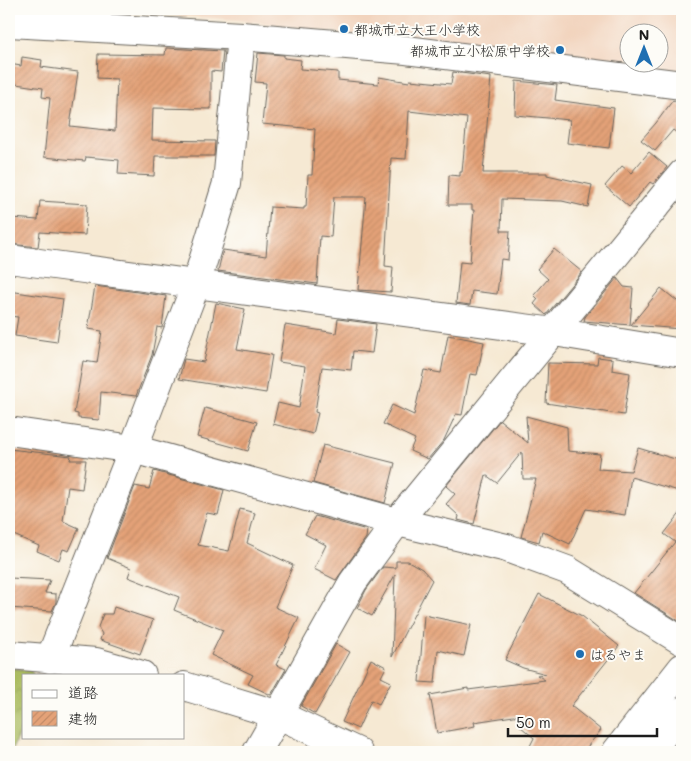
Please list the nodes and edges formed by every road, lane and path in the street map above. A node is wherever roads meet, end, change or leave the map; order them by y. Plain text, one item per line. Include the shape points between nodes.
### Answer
1 (73, 17) edge
2 (9, 23) edge
3 (241, 36) junction
4 (682, 85) edge
5 (682, 174) edge
6 (9, 259) edge
7 (196, 284) junction
8 (554, 332) junction
9 (682, 352) edge
10 (9, 430) edge
11 (133, 449) junction
12 (398, 522) junction
13 (682, 641) edge
14 (9, 655) edge
15 (50, 659) junction
16 (682, 668) edge
17 (138, 674) edge
18 (185, 686) edge
19 (682, 711) edge
20 (279, 715) junction
21 (257, 752) edge
22 (358, 752) edge
23 (616, 752) edge
24 (650, 752) edge

1 - 2 main road
1 - 3 main road
3 - 4 main road via 406,50
3 - 7 main road via 227,183
5 - 8 main road
6 - 7 main road
7 - 8 main road
7 - 11 main road
8 - 9 main road
8 - 12 main road
10 - 11 main road
11 - 12 main road
11 - 15 main road
12 - 13 main road via 507,548 567,570
12 - 20 main road via 353,582
14 - 15 main road
15 - 17 main road via 96,662
16 - 23 main road
18 - 20 main road
19 - 24 main road
20 - 21 main road
20 - 22 main road

